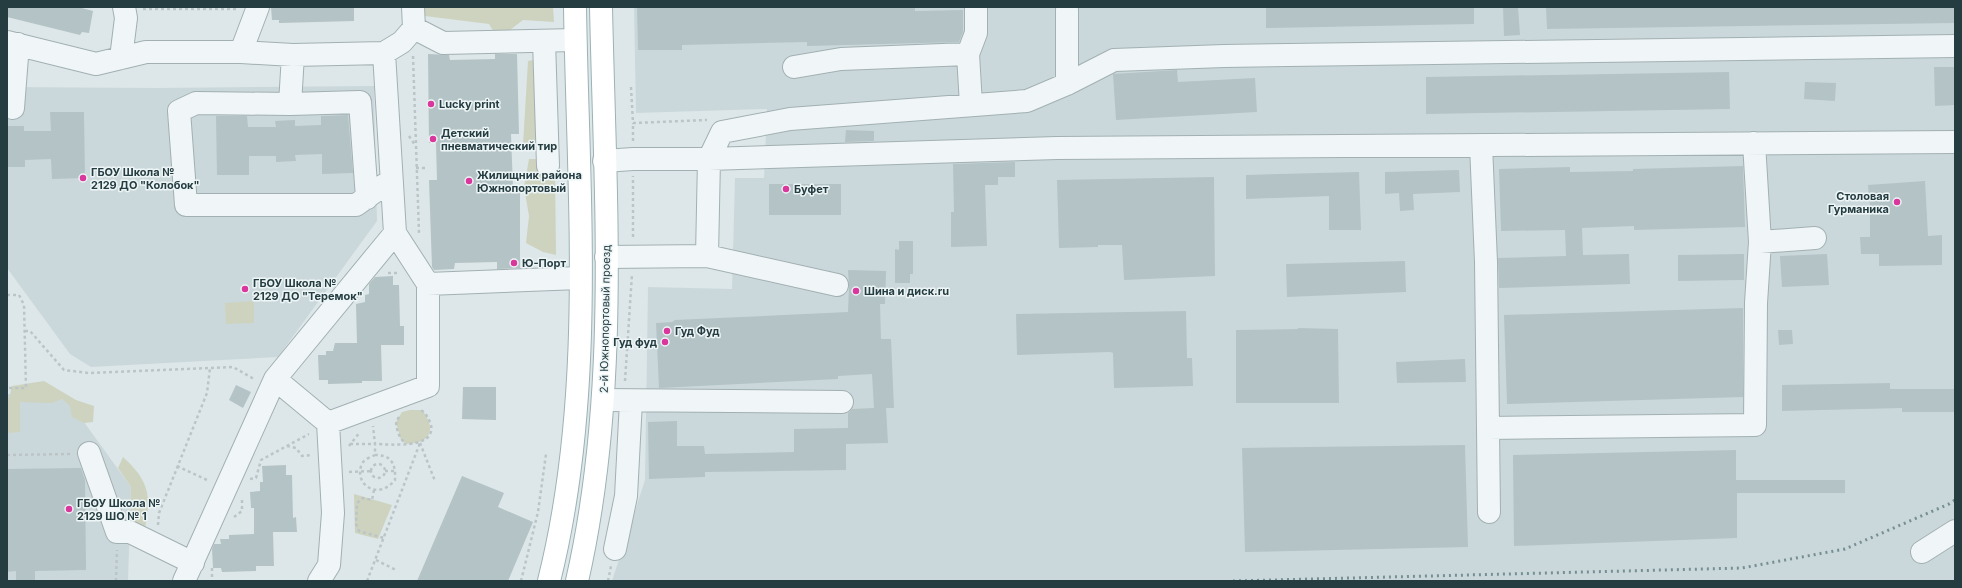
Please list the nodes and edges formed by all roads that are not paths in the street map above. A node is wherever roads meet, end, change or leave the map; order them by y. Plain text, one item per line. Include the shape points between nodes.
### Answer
1 (575, 7) edge
2 (601, 7) edge
3 (976, 7) edge
4 (124, 8) edge
5 (258, 8) edge
6 (1067, 10) dead end
7 (413, 17) edge
8 (575, 40) junction
9 (544, 41) junction
10 (13, 43) edge
11 (1955, 46) edge
12 (241, 52) junction
13 (384, 53) junction
14 (968, 54) junction
15 (293, 55) junction
16 (120, 58) junction
17 (794, 67) dead end
18 (1067, 84) junction
19 (290, 104) junction
20 (971, 105) junction
21 (13, 108) dead end
22 (1955, 142) edge
23 (1754, 144) junction
24 (1481, 145) junction
25 (709, 160) junction
26 (604, 161) junction
27 (548, 166) dead end
28 (384, 185) dead end
29 (367, 198) junction
30 (394, 233) junction
31 (1815, 238) dead end
32 (1760, 242) junction
33 (706, 256) junction
34 (606, 257) junction
35 (580, 278) junction
36 (428, 284) junction
37 (837, 285) dead end
38 (267, 380) junction
39 (628, 392) junction
40 (603, 400) junction
41 (842, 402) dead end
42 (328, 423) junction
43 (1488, 428) junction
44 (89, 453) road end
45 (1490, 512) dead end
46 (1955, 531) edge
47 (615, 549) dead end
48 (1922, 552) dead end
49 (188, 572) edge
50 (319, 581) edge
51 (549, 581) edge
52 (577, 581) edge

1 - 8 main road
2 - 26 main road, 2-й Южнопортовый проезд
3 - 14 lane via 976,33
4 - 16 lane via 126,18
5 - 12 lane
6 - 18 lane
7 - 9 lane via 443,43
7 - 13 lane via 402,42
8 - 9 lane
8 - 35 main road
9 - 27 lane
10 - 16 lane via 96,64
10 - 21 lane
11 - 18 lane via 1114,60
12 - 15 lane
12 - 16 lane via 146,52
13 - 15 lane
13 - 30 lane
14 - 17 lane via 841,51
14 - 20 lane
15 - 19 lane
18 - 20 lane via 1027,101
19 - 29 lane via 360,102
19 - 29 lane via 196,103 179,110 186,205 356,205
20 - 25 lane via 790,119 722,132
22 - 23 lane
23 - 24 lane
23 - 32 lane
24 - 25 lane via 1057,148
24 - 43 lane via 1486,262
25 - 26 lane
25 - 33 lane
26 - 34 main road, 2-й Южнопортовый проезд
28 - 29 lane
30 - 36 lane
30 - 38 lane
31 - 32 lane
32 - 43 lane via 1756,303 1755,425
33 - 34 lane
33 - 37 lane
34 - 40 main road, 2-й Южнопортовый проезд
35 - 36 lane
35 - 51 main road via 576,424 565,505
36 - 42 lane via 428,386
38 - 42 lane
38 - 49 lane via 226,489
39 - 40 lane
39 - 41 lane
39 - 47 lane via 626,496
40 - 52 main road, 2-й Южнопортовый проезд via 593,496
42 - 50 lane via 333,513 329,565
43 - 45 lane
44 - 49 lane via 117,532 130,532 157,546
46 - 48 lane

